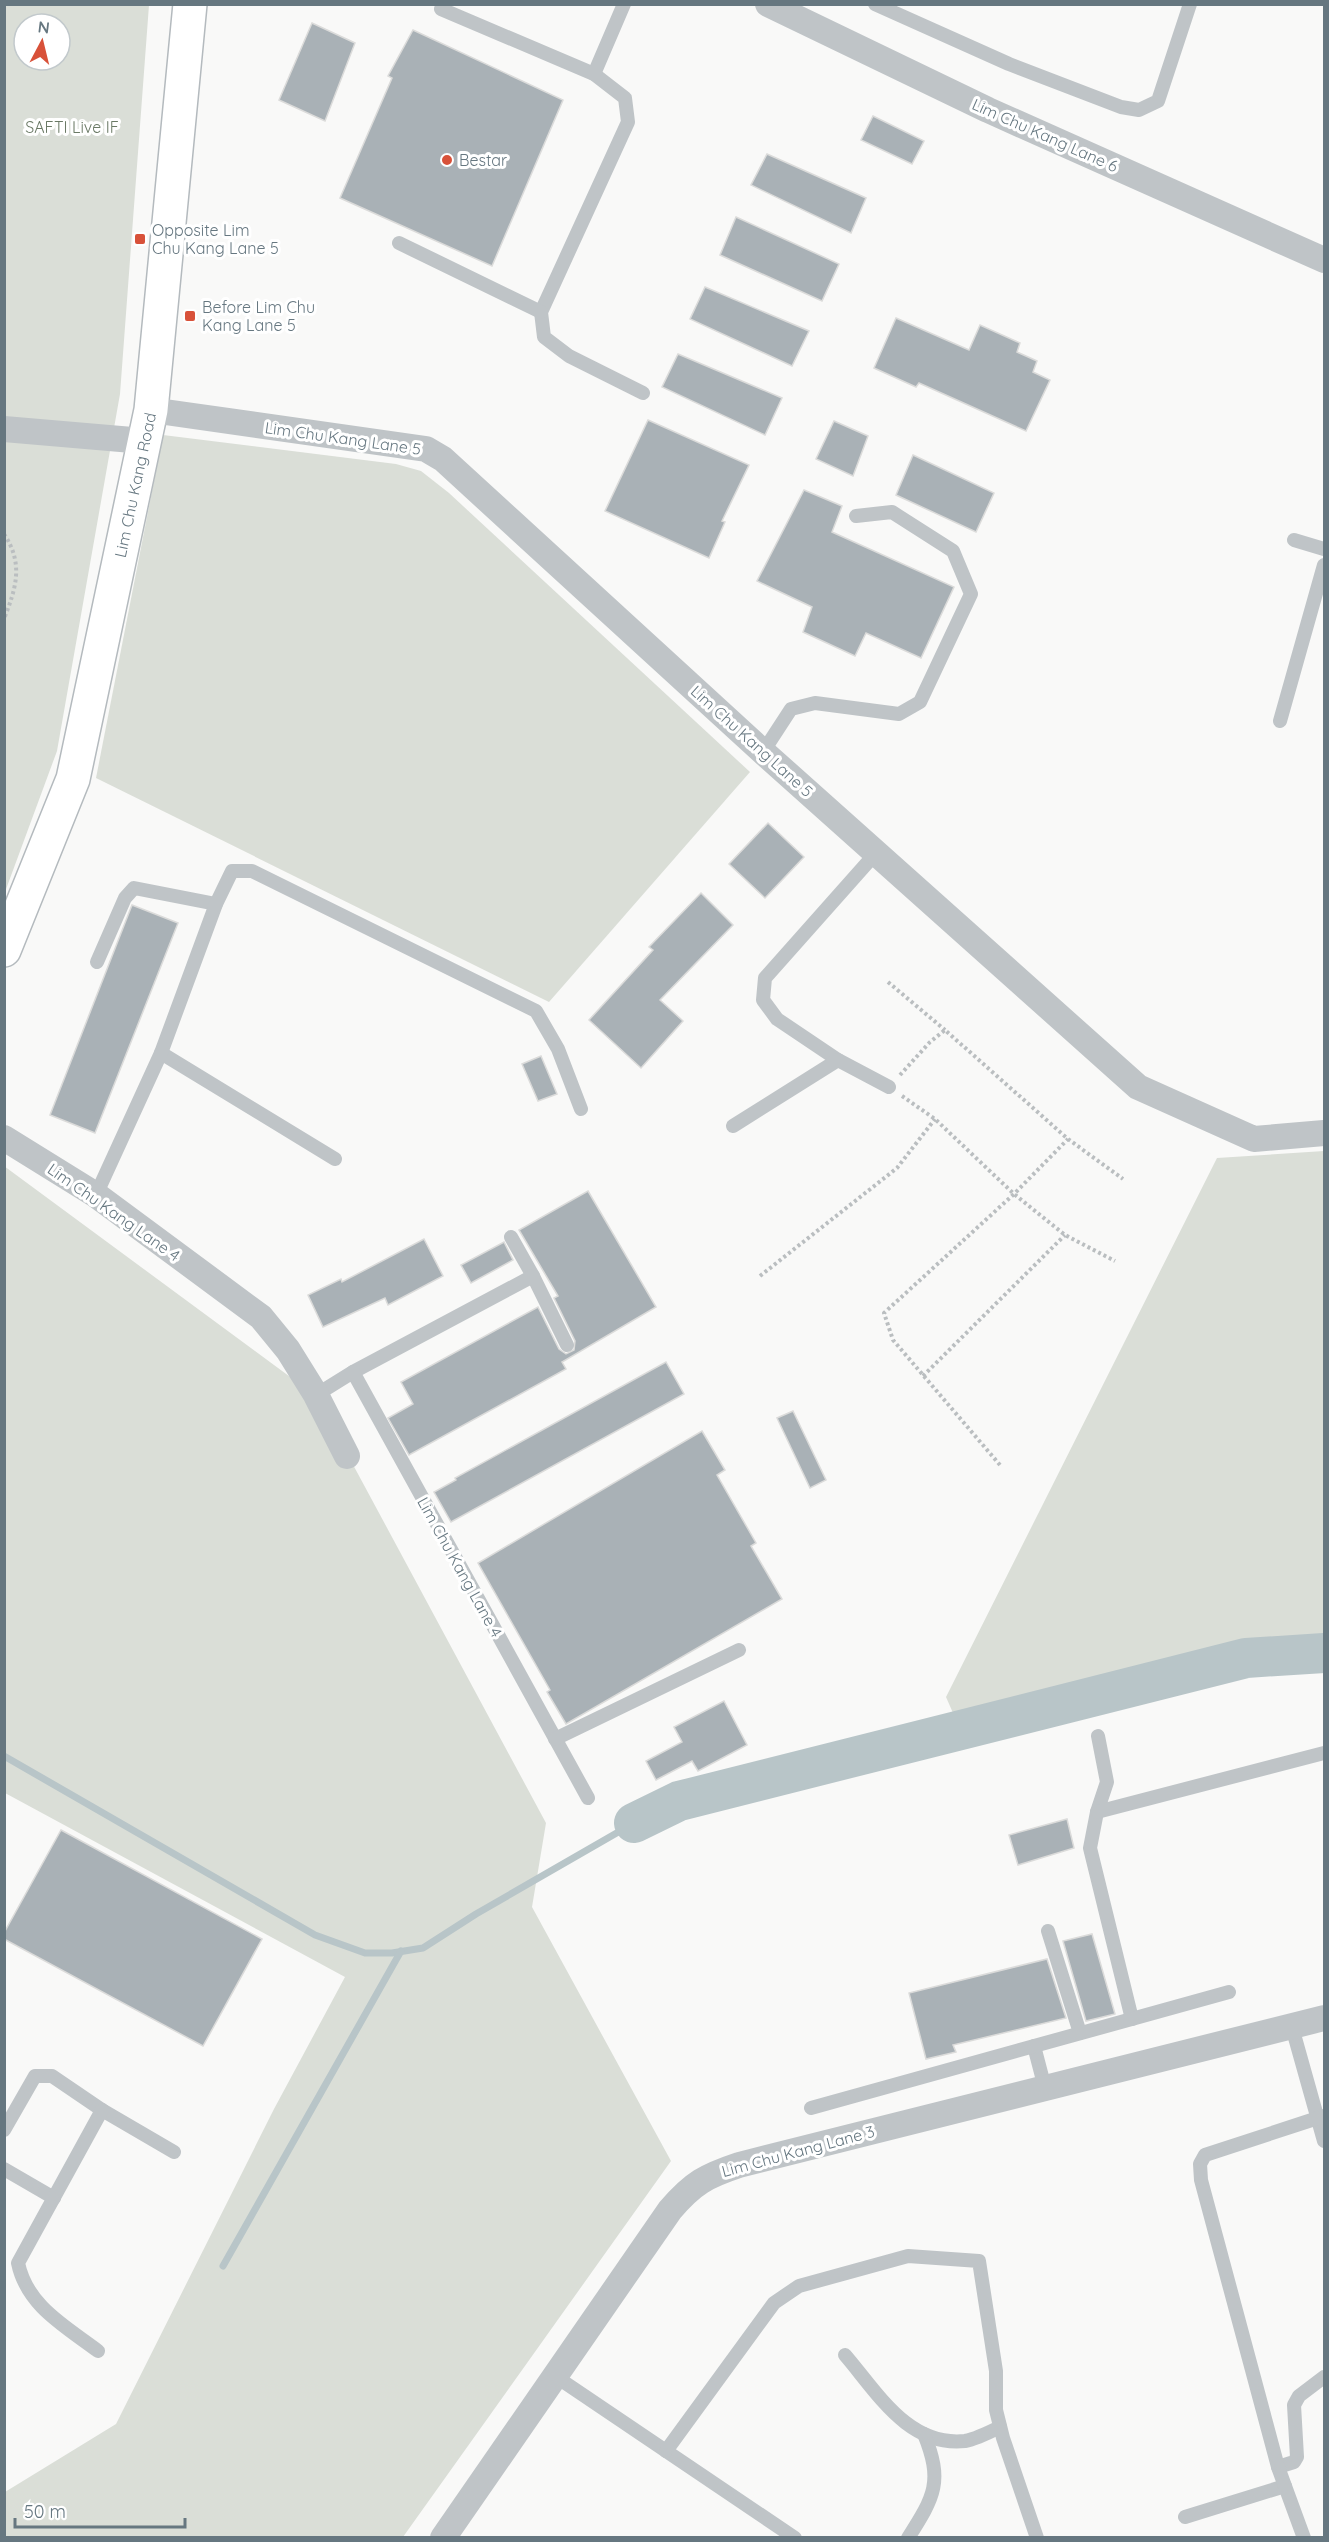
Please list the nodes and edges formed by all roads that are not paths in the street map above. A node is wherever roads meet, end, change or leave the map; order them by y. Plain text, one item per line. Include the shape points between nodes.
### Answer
1 (189, 4) edge
2 (624, 4) edge
3 (768, 4) edge
4 (875, 4) edge
5 (1190, 4) edge
6 (441, 9) dead end
7 (594, 74) junction
8 (399, 243) dead end
9 (1324, 260) edge
10 (540, 312) junction
11 (644, 393) dead end
12 (148, 426) junction
13 (4, 429) edge
14 (856, 516) dead end
15 (1294, 540) dead end
16 (1324, 549) edge
17 (1324, 565) edge
18 (1280, 721) dead end
19 (763, 752) junction
20 (876, 853) junction
21 (216, 904) junction
22 (4, 950) edge
23 (97, 962) dead end
24 (161, 1053) junction
25 (838, 1060) junction
26 (890, 1087) road end
27 (581, 1108) dead end
28 (733, 1126) dead end
29 (1324, 1133) edge
30 (4, 1138) edge
31 (335, 1160) dead end
32 (96, 1195) junction
33 (511, 1237) dead end
34 (533, 1276) junction
35 (567, 1345) dead end
36 (353, 1372) junction
37 (316, 1395) junction
38 (347, 1456) dead end
39 (739, 1650) dead end
40 (1098, 1736) dead end
41 (555, 1739) junction
42 (1324, 1753) edge
43 (588, 1798) dead end
44 (1097, 1812) junction
45 (1048, 1931) dead end
46 (1229, 1992) dead end
47 (1324, 2018) edge
48 (1132, 2019) junction
49 (1292, 2026) junction
50 (1080, 2033) junction
51 (1034, 2046) junction
52 (1045, 2088) junction
53 (811, 2108) dead end
54 (102, 2110) junction
55 (1321, 2117) edge
56 (4, 2130) edge
57 (1324, 2141) edge
58 (174, 2152) dead end
59 (4, 2169) edge
60 (54, 2198) junction
61 (98, 2351) dead end
62 (845, 2355) dead end
63 (555, 2376) junction
64 (1324, 2377) edge
65 (1000, 2427) junction
66 (924, 2434) junction
67 (666, 2451) junction
68 (1278, 2467) junction
69 (1285, 2486) junction
70 (1185, 2517) dead end
71 (443, 2538) edge
72 (795, 2538) edge
73 (908, 2538) edge
74 (1037, 2538) edge
75 (1305, 2538) edge

1 - 12 main road, Lim Chu Kang Road
2 - 7 lane
3 - 9 street, Lim Chu Kang Lane 6 via 988,110
4 - 5 lane via 1009,64 1121,107 1139,110 1158,101
6 - 7 lane
7 - 10 lane via 625,98 628,122
8 - 10 lane
10 - 11 lane via 544,337 552,344 568,356
12 - 13 street, Lim Chu Kang Lane 5
12 - 19 street, Lim Chu Kang Lane 5 via 426,449 443,459
12 - 22 main road, Lim Chu Kang Road via 73,779
14 - 19 lane via 892,512 953,551 970,594 920,702 899,714 815,703 791,709
15 - 16 lane
17 - 18 lane
19 - 20 street, Lim Chu Kang Lane 5
20 - 25 lane via 765,978 763,1000 777,1019
20 - 29 street, Lim Chu Kang Lane 5 via 1138,1087 1254,1139
21 - 23 lane via 134,888 125,898
21 - 24 lane
21 - 27 lane via 232,871 252,871 536,1011 558,1049
24 - 31 lane
24 - 32 lane
25 - 26 lane
25 - 28 lane
30 - 32 street, Lim Chu Kang Lane 4
32 - 37 street, Lim Chu Kang Lane 4 via 261,1317 288,1350
33 - 34 lane
34 - 35 lane
34 - 36 lane
36 - 37 lane
36 - 41 lane, Lim Chu Kang Lane 4
37 - 38 street, Lim Chu Kang Lane 4
39 - 41 lane
40 - 44 lane via 1107,1782
41 - 43 lane, Lim Chu Kang Lane 4
42 - 44 lane
44 - 48 lane via 1090,1848
45 - 50 lane
46 - 48 lane
47 - 49 street, Lim Chu Kang Lane 3
48 - 50 lane
49 - 52 street, Lim Chu Kang Lane 3
49 - 55 lane
50 - 51 lane
51 - 52 lane
51 - 53 lane
52 - 63 street, Lim Chu Kang Lane 3 via 707,2176 685,2192 670,2210
54 - 56 lane via 52,2076 34,2076
54 - 58 lane
54 - 60 lane
55 - 57 lane
55 - 68 lane via 1205,2155 1200,2164 1201,2180
59 - 60 lane
60 - 61 lane via 18,2264 21,2281 40,2306
62 - 66 lane via 902,2421
63 - 67 lane
63 - 71 street, Lim Chu Kang Lane 3
64 - 68 lane via 1299,2396 1294,2405 1298,2457
65 - 66 lane via 967,2441
65 - 67 lane via 996,2372 978,2261 908,2256 799,2286 774,2303
65 - 74 lane
66 - 73 lane via 934,2459 936,2480 923,2515
67 - 72 lane
68 - 69 lane
69 - 70 lane
69 - 75 lane

